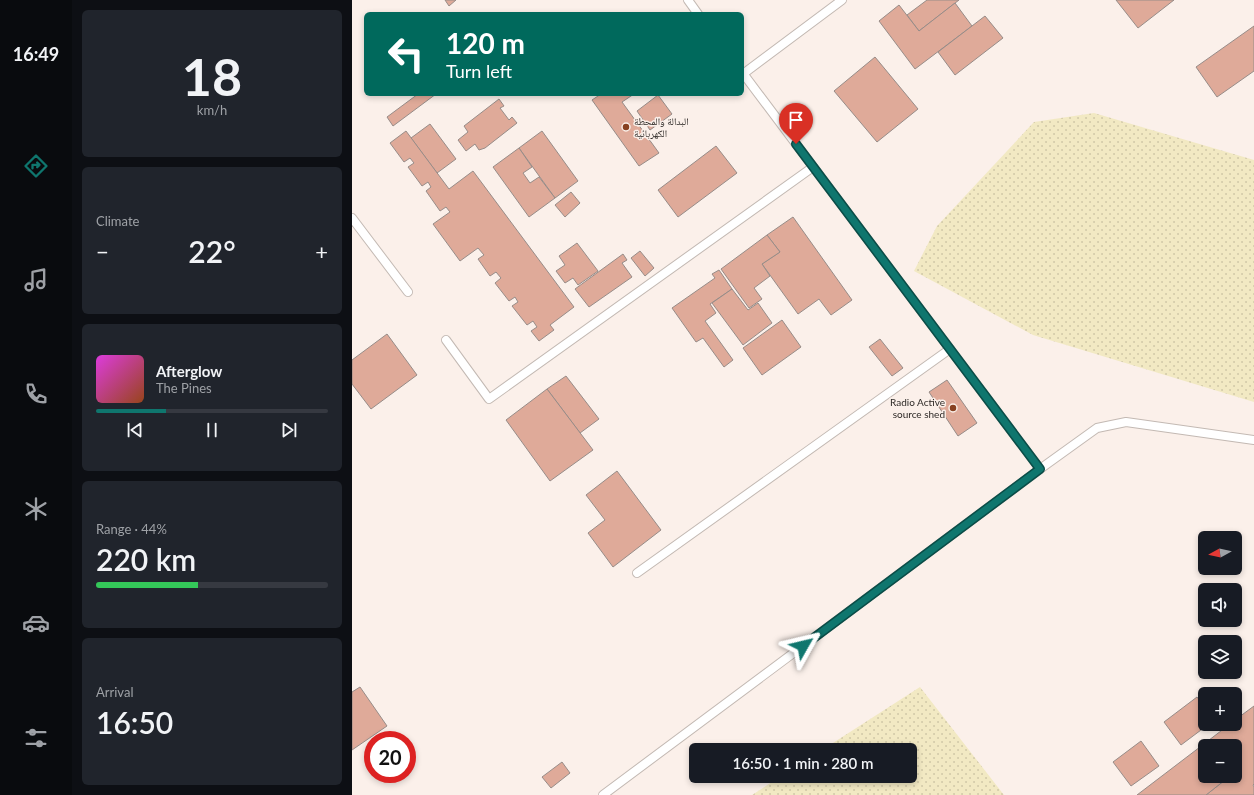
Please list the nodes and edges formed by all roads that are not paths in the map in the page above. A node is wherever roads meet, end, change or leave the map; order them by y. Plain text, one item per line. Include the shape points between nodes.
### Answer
1 (688, 0) edge
2 (842, 0) edge
3 (697, 12) edge
4 (744, 72) edge
5 (744, 74) edge
6 (813, 167) junction
7 (352, 218) edge
8 (408, 292) dead end
9 (446, 340) dead end
10 (950, 349) junction
11 (1254, 440) edge
12 (1040, 469) junction
13 (637, 573) dead end
14 (603, 795) edge

1 - 3 lane
2 - 4 lane
5 - 6 lane
6 - 9 lane via 489,399
6 - 10 lane
7 - 8 lane
10 - 12 lane
10 - 13 lane
11 - 12 lane via 1126,422 1097,428
12 - 14 lane

